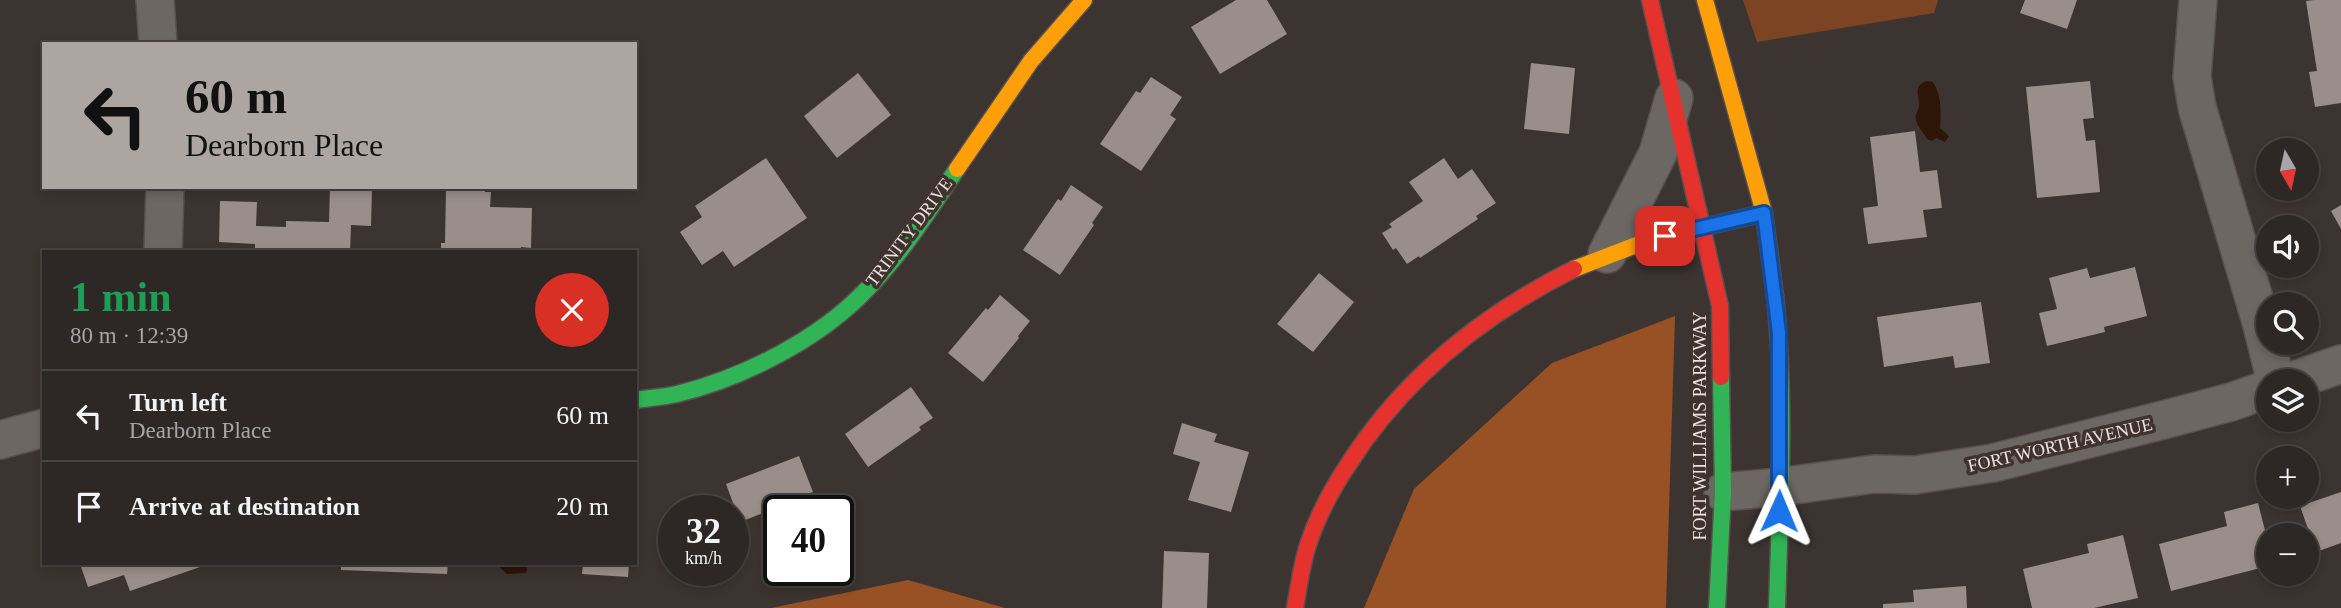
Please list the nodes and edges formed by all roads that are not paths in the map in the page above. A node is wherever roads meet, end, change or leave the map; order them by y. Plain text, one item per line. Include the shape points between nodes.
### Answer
1 (155, 0) edge
2 (1084, 0) edge
3 (1650, 0) edge
4 (1706, 0) edge
5 (2198, 0) edge
6 (158, 42) edge
7 (1674, 98) junction
8 (165, 189) edge
9 (1764, 213) junction
10 (1702, 227) junction
11 (163, 250) edge
12 (1607, 254) junction
13 (2341, 364) edge
14 (2273, 369) edge
15 (2319, 372) edge
16 (2256, 393) edge
17 (637, 400) edge
18 (42, 429) edge
19 (0, 440) edge
20 (1780, 487) junction
21 (1723, 492) junction
22 (1295, 608) edge
23 (1717, 608) edge
24 (1777, 608) edge

1 - 6 street
2 - 17 street, TRINITY DRIVE via 1031,61 916,229 867,289 833,319 751,368 677,394
3 - 7 street, FORT WILLIAMS PARKWAY
4 - 9 street
5 - 14 street via 2192,77 2197,107
7 - 10 street, FORT WILLIAMS PARKWAY
7 - 12 street via 1658,153
8 - 11 street
9 - 10 street
9 - 20 street via 1779,333
10 - 12 street
10 - 21 street, FORT WILLIAMS PARKWAY via 1720,306
12 - 22 street via 1492,316 1427,366 1370,428 1344,466 1310,538
13 - 15 street
16 - 20 street, FORT WORTH AVENUE via 1993,463
18 - 19 street
20 - 21 street, FORT WORTH AVENUE
20 - 24 street
21 - 23 street, FORT WILLIAMS PARKWAY

